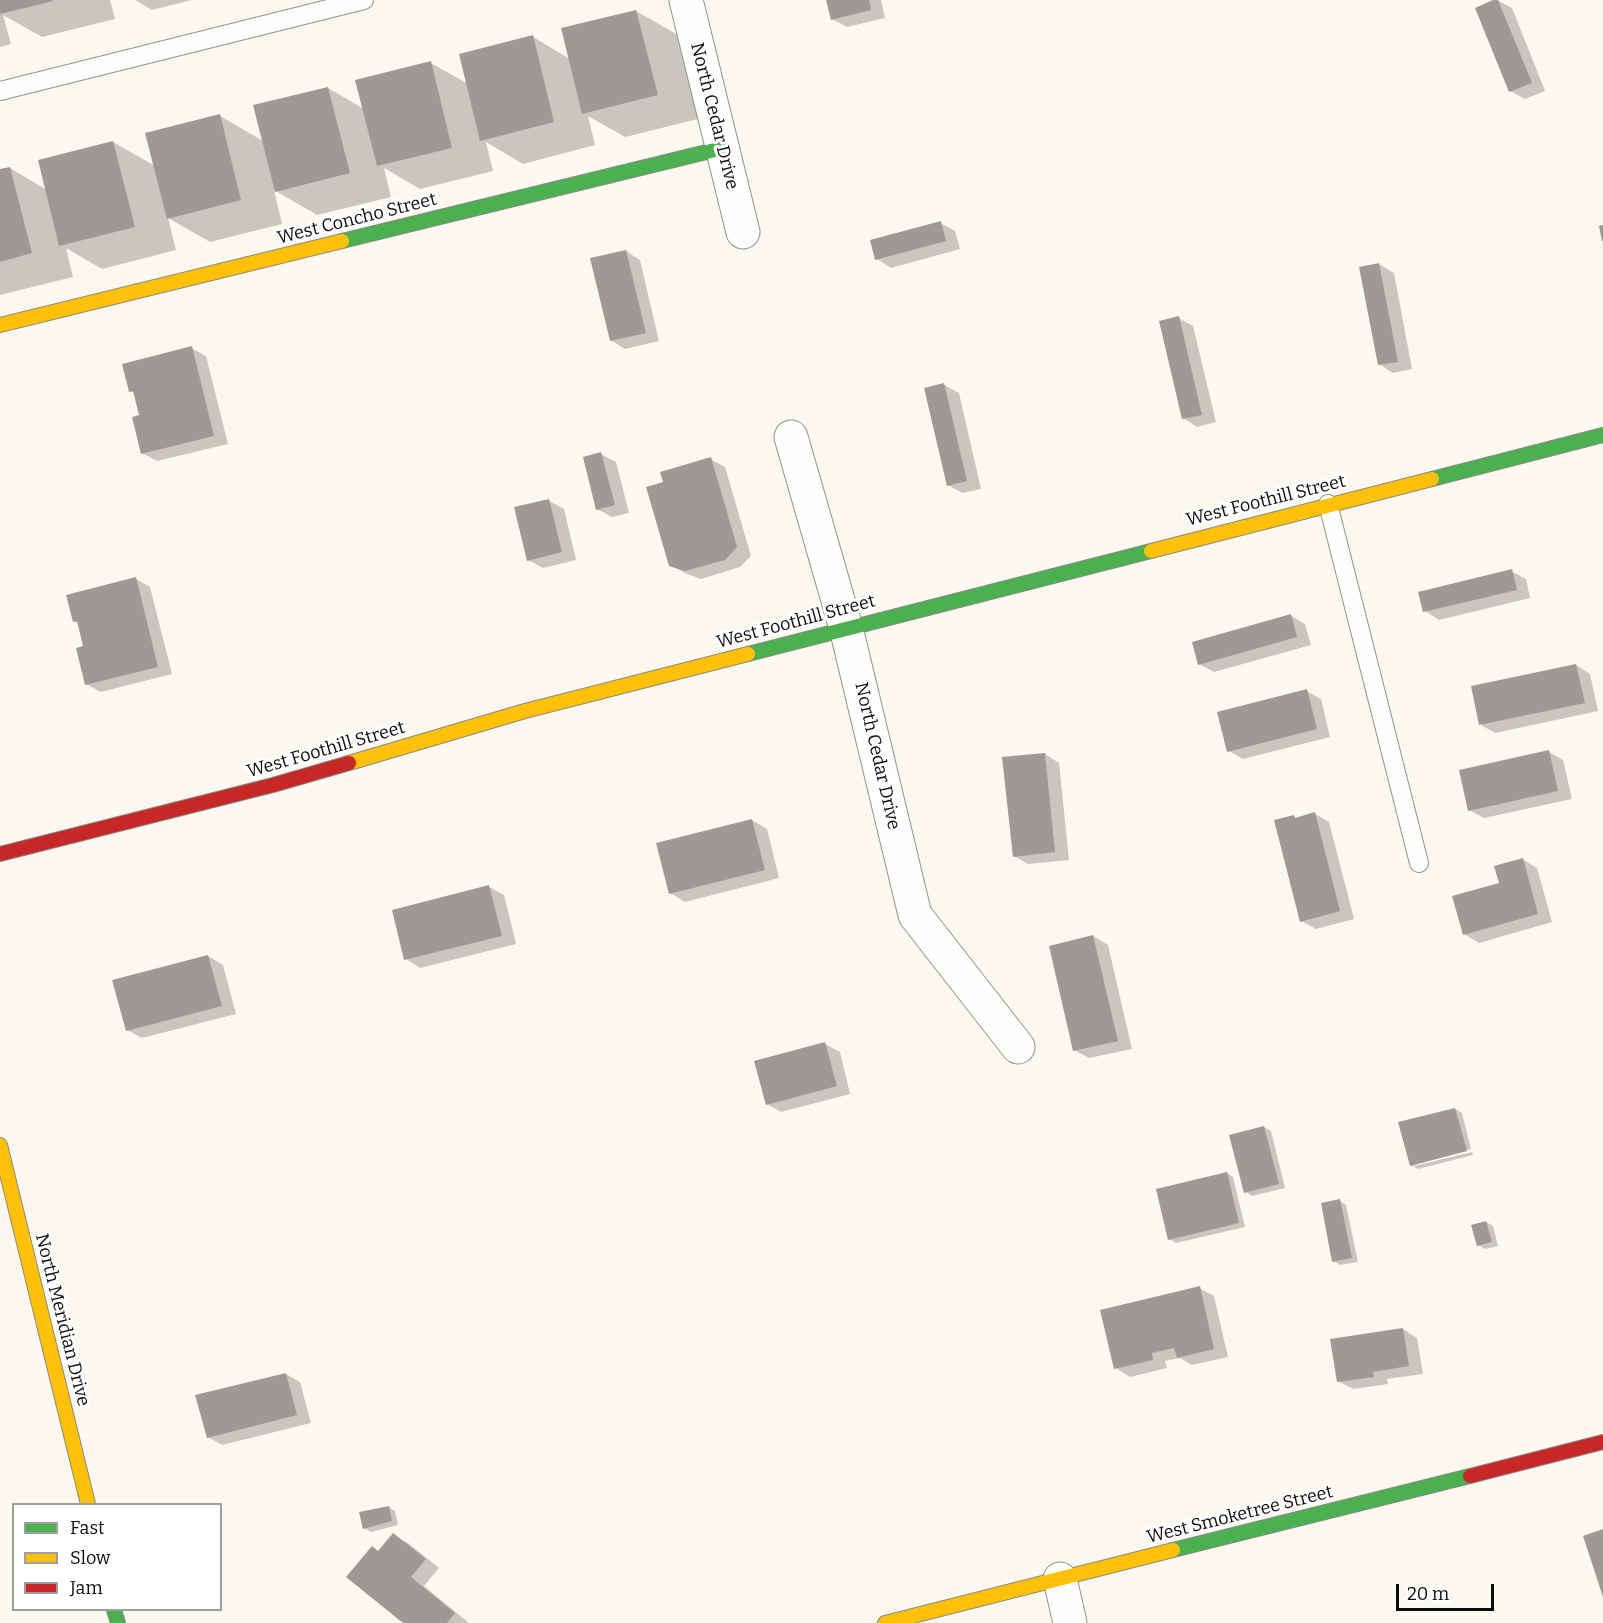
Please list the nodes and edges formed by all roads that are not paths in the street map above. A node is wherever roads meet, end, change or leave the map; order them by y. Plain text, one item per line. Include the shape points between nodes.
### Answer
1 (364, 0) edge
2 (686, 0) edge
3 (0, 91) edge
4 (723, 148) junction
5 (743, 232) dead end
6 (0, 325) edge
7 (1603, 435) edge
8 (791, 437) dead end
9 (1328, 504) junction
10 (846, 628) junction
11 (0, 854) edge
12 (1419, 863) dead end
13 (1018, 1047) dead end
14 (0, 1145) edge
15 (1603, 1443) edge
16 (88, 1503) edge
17 (1060, 1579) junction
18 (885, 1623) edge
19 (1070, 1623) edge

1 - 3 lane
2 - 4 street, North Cedar Drive
4 - 5 street, North Cedar Drive
4 - 6 street, West Concho Street
7 - 9 street, West Foothill Street
8 - 10 street, North Cedar Drive
9 - 10 street, West Foothill Street
9 - 12 lane
10 - 11 street, West Foothill Street via 525,711 273,785
10 - 13 street, North Cedar Drive via 915,915
14 - 16 street, North Meridian Drive
15 - 17 street, West Smoketree Street
17 - 18 street, West Smoketree Street
17 - 19 street

